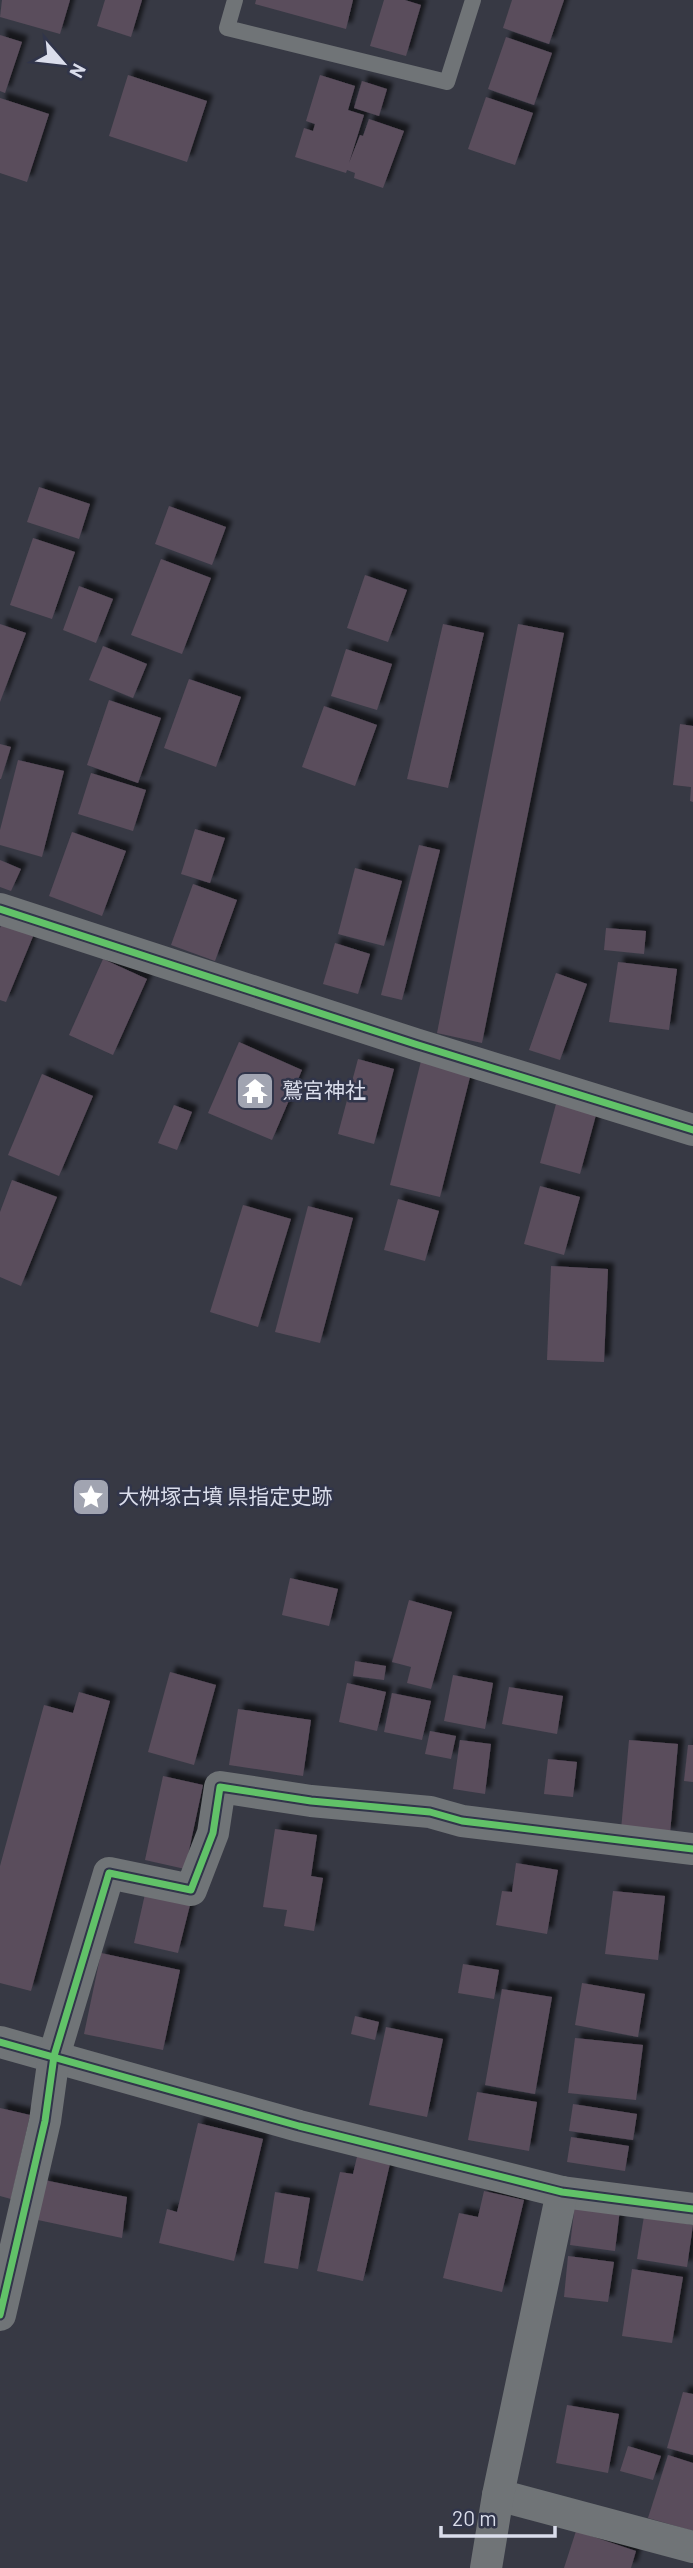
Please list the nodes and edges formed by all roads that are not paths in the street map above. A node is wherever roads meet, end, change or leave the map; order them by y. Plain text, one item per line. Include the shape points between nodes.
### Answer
1 (235, 0) edge
2 (472, 0) edge
3 (0, 909) edge
4 (693, 1130) edge
5 (693, 1849) edge
6 (0, 2042) edge
7 (54, 2056) junction
8 (562, 2192) junction
9 (693, 2209) edge
10 (0, 2315) edge
11 (498, 2495) junction
12 (693, 2547) edge
13 (486, 2568) edge

1 - 2 lane via 227,28 447,82
3 - 4 street
5 - 7 street via 220,1787 213,1833 191,1890 109,1873
6 - 7 street
7 - 8 street via 299,2126
7 - 10 street via 45,2121
8 - 9 street
8 - 11 street
11 - 12 street
11 - 13 street

